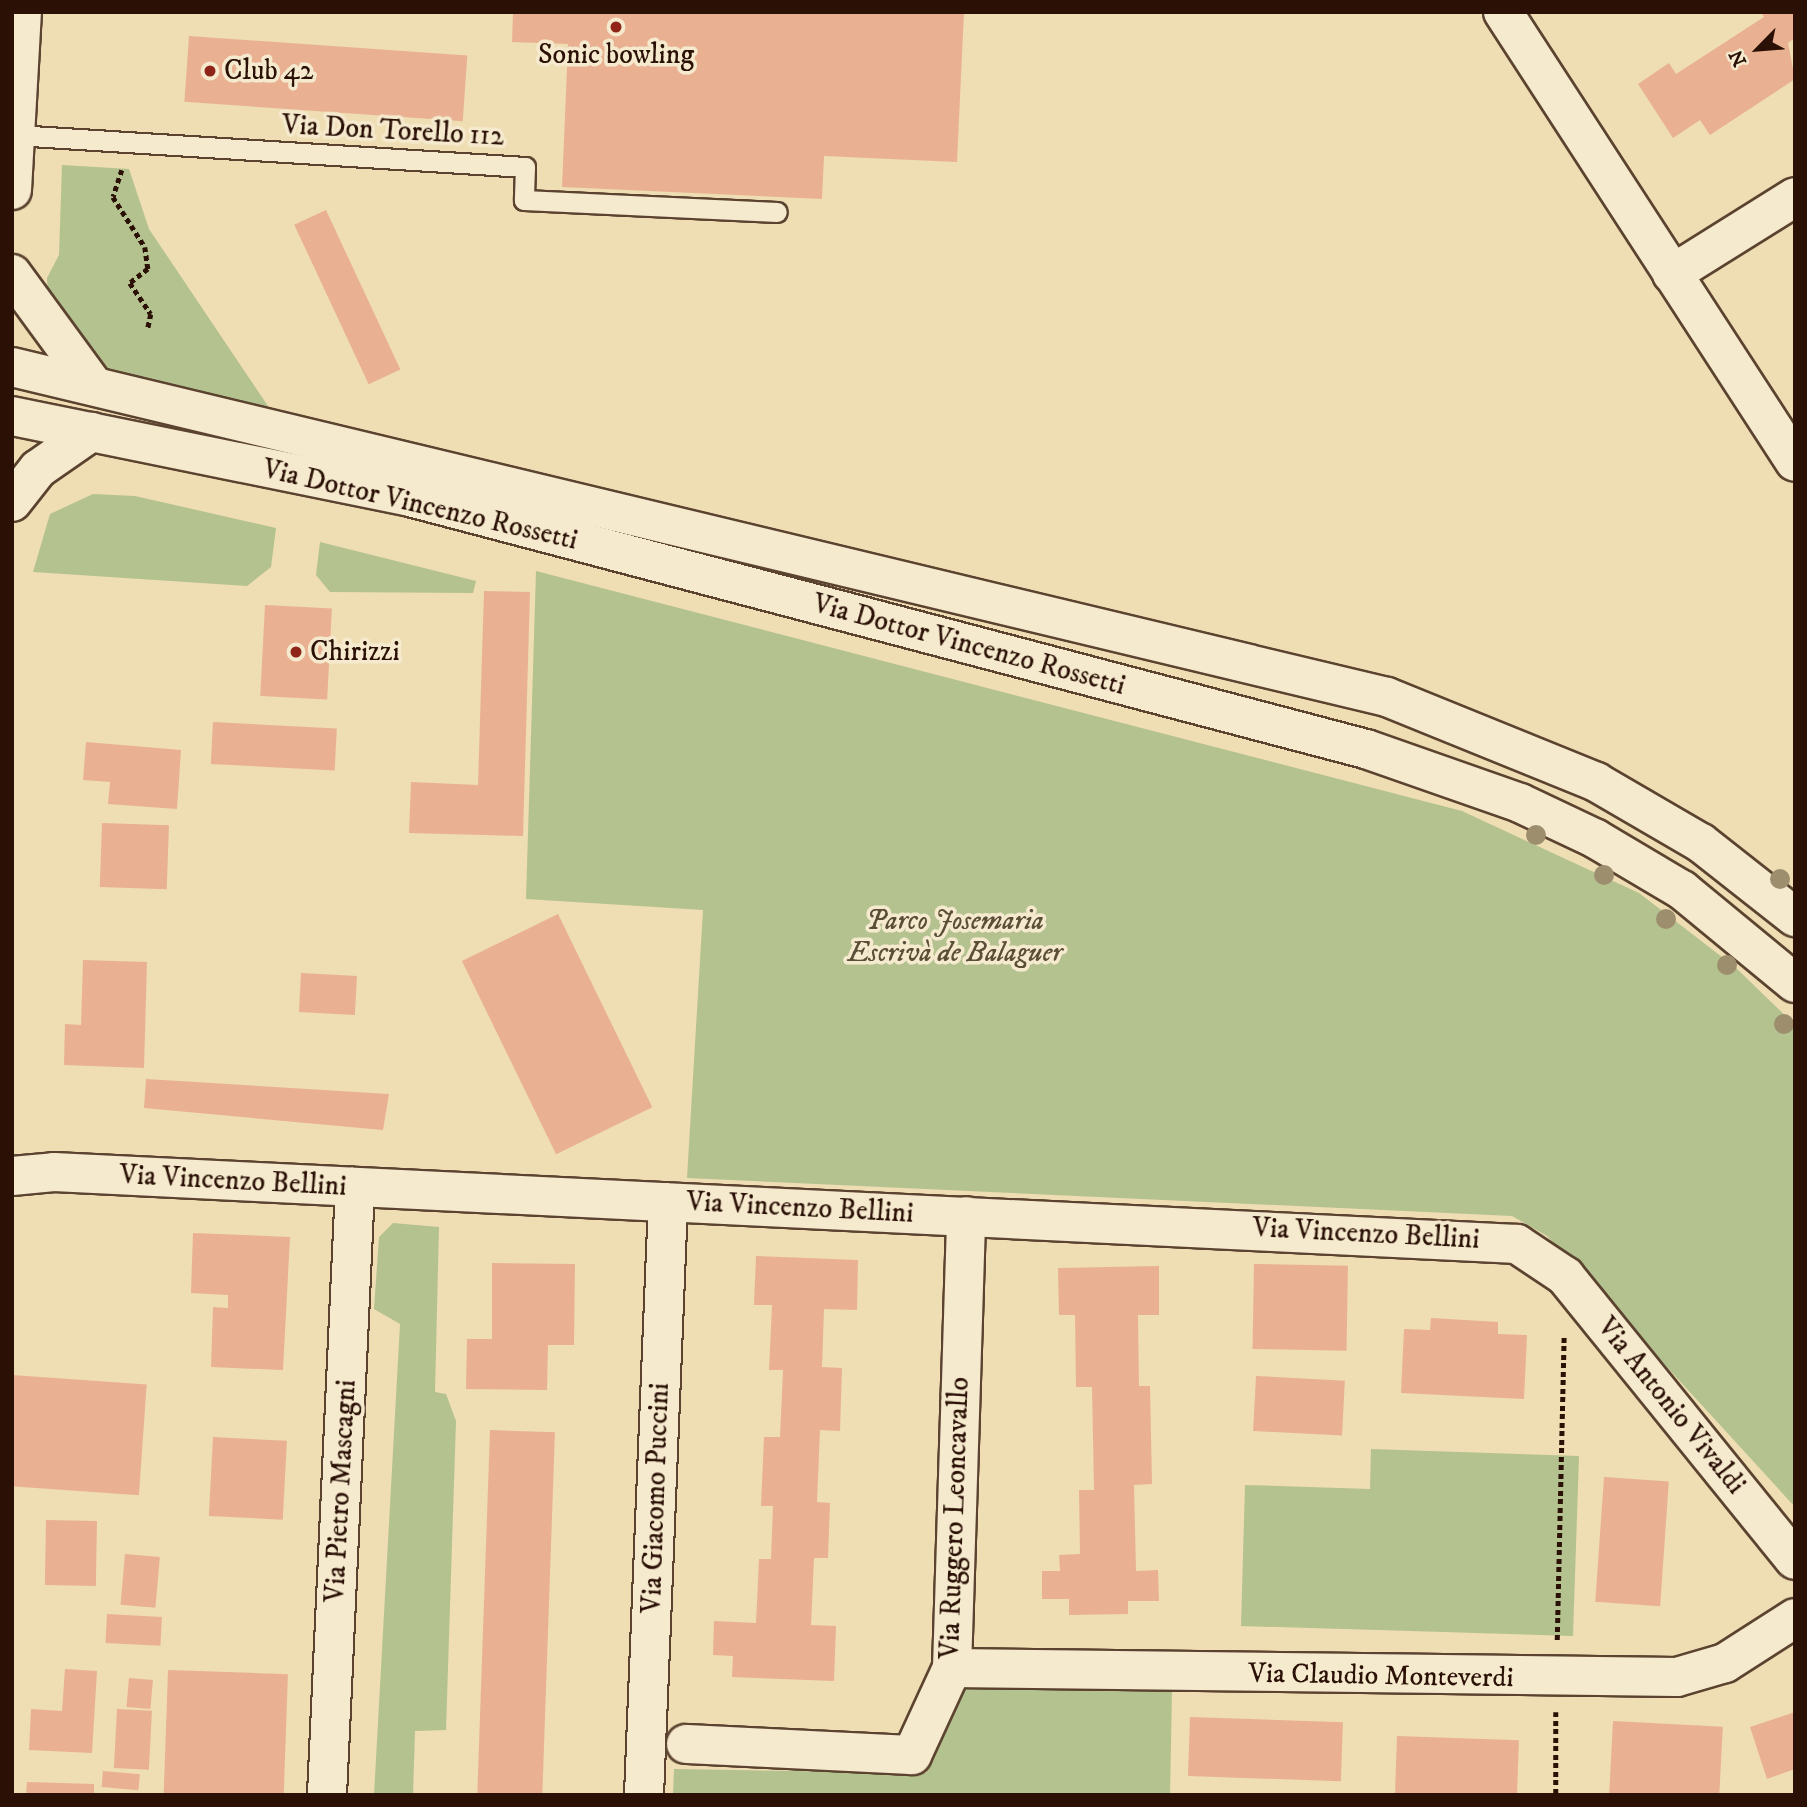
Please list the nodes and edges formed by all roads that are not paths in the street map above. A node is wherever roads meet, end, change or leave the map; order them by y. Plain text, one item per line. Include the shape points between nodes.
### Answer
1 (22, 12) edge
2 (1503, 12) edge
3 (15, 112) edge
4 (12, 190) edge
5 (1795, 197) edge
6 (776, 212) dead end
7 (12, 274) edge
8 (1672, 274) junction
9 (12, 367) edge
10 (91, 382) junction
11 (12, 416) edge
12 (91, 432) junction
13 (1795, 463) edge
14 (12, 502) edge
15 (1795, 917) edge
16 (1795, 983) edge
17 (12, 1161) edge
18 (54, 1172) junction
19 (12, 1177) edge
20 (355, 1187) junction
21 (668, 1202) junction
22 (966, 1216) junction
23 (1554, 1266) joint
24 (1795, 1560) edge
25 (1795, 1618) edge
26 (952, 1668) junction
27 (686, 1744) dead end
28 (327, 1795) edge
29 (644, 1795) edge

1 - 3 street
2 - 8 street
3 - 4 street
3 - 6 lane, Via Don Torello 112 via 123,144 525,167 524,200
5 - 8 street
7 - 10 street
8 - 13 street
9 - 10 street, Via Dottor Vincenzo Rossetti
10 - 15 street, Via Dottor Vincenzo Rossetti via 1387,697 1465,725 1620,796 1701,843
11 - 12 street, Via Dottor Vincenzo Rossetti
12 - 14 street via 38,469
12 - 16 street, Via Dottor Vincenzo Rossetti via 410,498 1447,775 1554,817 1638,863 1724,921
17 - 18 street, Via Vincenzo Bellini
18 - 19 street, Via Vincenzo Bellini
18 - 20 street, Via Vincenzo Bellini
20 - 21 street, Via Vincenzo Bellini
20 - 28 street, Via Pietro Mascagni
21 - 22 street, Via Vincenzo Bellini
21 - 29 street, Via Giacomo Puccini
22 - 23 street, Via Vincenzo Bellini via 1490,1240
22 - 26 street, Via Ruggero Leoncavallo
23 - 24 street, Via Antonio Vivaldi
25 - 26 street, Via Claudio Monteverdi via 1725,1663 1677,1677 1556,1679
26 - 27 street, Via Ruggero Leoncavallo via 912,1755

